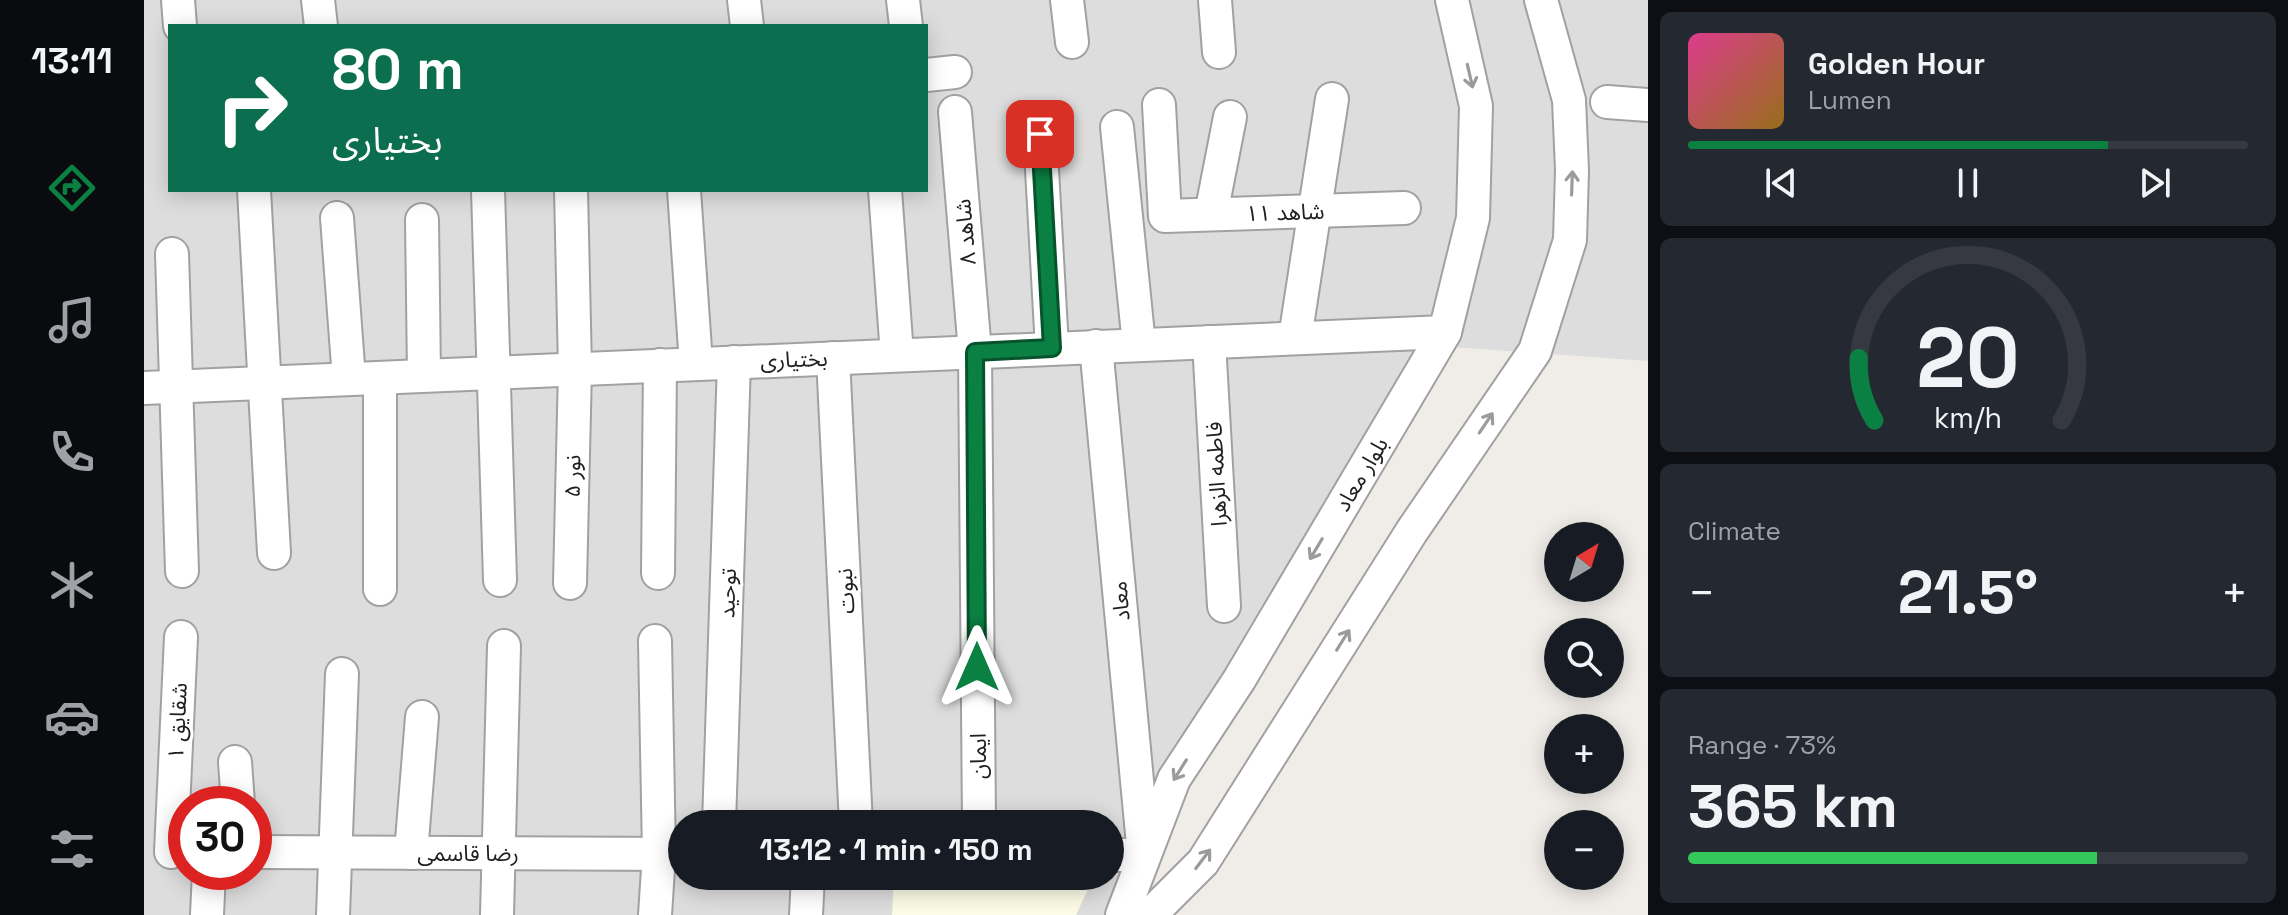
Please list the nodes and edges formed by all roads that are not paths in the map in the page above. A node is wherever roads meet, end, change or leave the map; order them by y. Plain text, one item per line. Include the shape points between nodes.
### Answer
1 (178, 0) edge
2 (318, 0) edge
3 (744, 0) edge
4 (903, 0) edge
5 (1067, 0) edge
6 (1215, 0) edge
7 (1452, 0) edge
8 (1545, 3) edge
9 (180, 24) edge
10 (321, 24) edge
11 (747, 24) edge
12 (906, 24) edge
13 (1072, 42) dead end
14 (1219, 52) dead end
15 (1332, 99) dead end
16 (1607, 102) dead end
17 (1159, 105) dead end
18 (1648, 105) edge
19 (955, 112) dead end
20 (1230, 117) dead end
21 (1117, 127) dead end
22 (1040, 134) dead end
23 (254, 192) edge
24 (488, 192) edge
25 (571, 192) edge
26 (684, 192) edge
27 (885, 192) edge
28 (1404, 208) dead end
29 (1315, 211) junction
30 (1211, 214) junction
31 (337, 218) dead end
32 (422, 220) dead end
33 (172, 254) dead end
34 (1445, 332) junction
35 (1295, 338) junction
36 (1209, 342) junction
37 (1139, 345) junction
38 (1096, 346) junction
39 (1052, 348) junction
40 (975, 352) junction
41 (897, 355) junction
42 (833, 358) junction
43 (734, 362) junction
44 (696, 364) junction
45 (660, 365) junction
46 (575, 369) junction
47 (494, 372) junction
48 (424, 375) junction
49 (364, 378) junction
50 (267, 382) junction
51 (160, 387) edge
52 (274, 553) dead end
53 (182, 571) dead end
54 (658, 573) dead end
55 (500, 580) dead end
56 (570, 583) dead end
57 (380, 589) dead end
58 (1224, 606) dead end
59 (181, 637) dead end
60 (655, 641) dead end
61 (504, 646) dead end
62 (342, 674) dead end
63 (422, 717) dead end
64 (235, 762) dead end
65 (237, 786) edge
66 (719, 810) edge
67 (855, 810) edge
68 (979, 810) edge
69 (668, 826) edge
70 (167, 852) edge
71 (272, 852) edge
72 (335, 853) junction
73 (411, 853) junction
74 (499, 853) junction
75 (668, 854) edge
76 (1124, 855) edge
77 (1144, 855) junction
78 (668, 862) edge
79 (208, 890) edge
80 (807, 890) edge
81 (207, 915) edge
82 (333, 915) edge
83 (497, 915) edge
84 (655, 915) edge
85 (806, 915) edge
86 (1122, 915) edge
87 (1150, 915) edge

1 - 9 street
2 - 10 street
3 - 11 street
4 - 12 street
5 - 13 street
6 - 14 street
7 -> 34 street, بلوار معاد via 1476,106 1473,218
87 -> 8 street via 1203,862 1412,531 1535,351 1570,240 1569,100
15 - 29 street
16 - 18 street
17 - 30 street, شاهد ۱۱ via 1165,216
19 - 40 street, شاهد ۸
20 - 30 street
21 - 37 street
22 - 39 street
23 - 50 street
24 - 47 street
25 - 46 street, نور ۵
26 - 44 street
27 - 41 street
28 - 29 street, شاهد ۱۱
29 - 30 street, شاهد ۱۱
29 - 35 street
31 - 49 street
32 - 48 street
33 - 51 street
34 - 35 street, بختیاری
34 -> 77 street, بلوار معاد via 1239,680 1174,779
35 - 36 street, بختیاری
36 - 37 street, بختیاری
36 - 58 street, فاطمه الزهرا
37 - 38 street, بختیاری
38 - 39 street, بختیاری
38 - 77 street, معاد
39 - 40 street, بختیاری
40 - 41 street, بختیاری
40 - 68 street, ایمان
41 - 42 street, بختیاری
42 - 43 street, بختیاری
42 - 67 street, نبوت
43 - 44 street, بختیاری
43 - 66 street, توحید
44 - 45 street, بختیاری
45 - 46 street, بختیاری
45 - 54 street
46 - 47 street, بختیاری
46 - 56 street, نور ۵
47 - 48 street, بختیاری
47 - 55 street
48 - 49 street, بختیاری
49 - 50 street, بختیاری
49 - 57 street
50 - 51 street, بختیاری
50 - 52 street
51 - 53 street
59 - 70 street, شقایق ۱
60 - 69 street
61 - 74 street
62 - 72 street
63 - 73 street
64 - 65 street
71 - 72 street, رضا قاسمی
72 - 73 street, رضا قاسمی
72 - 82 street
73 - 74 street, رضا قاسمی
74 - 75 street, رضا قاسمی
74 - 83 street
76 - 77 street
77 - 86 street, بلوار معاد
78 - 84 street
79 - 81 street
80 - 85 street

